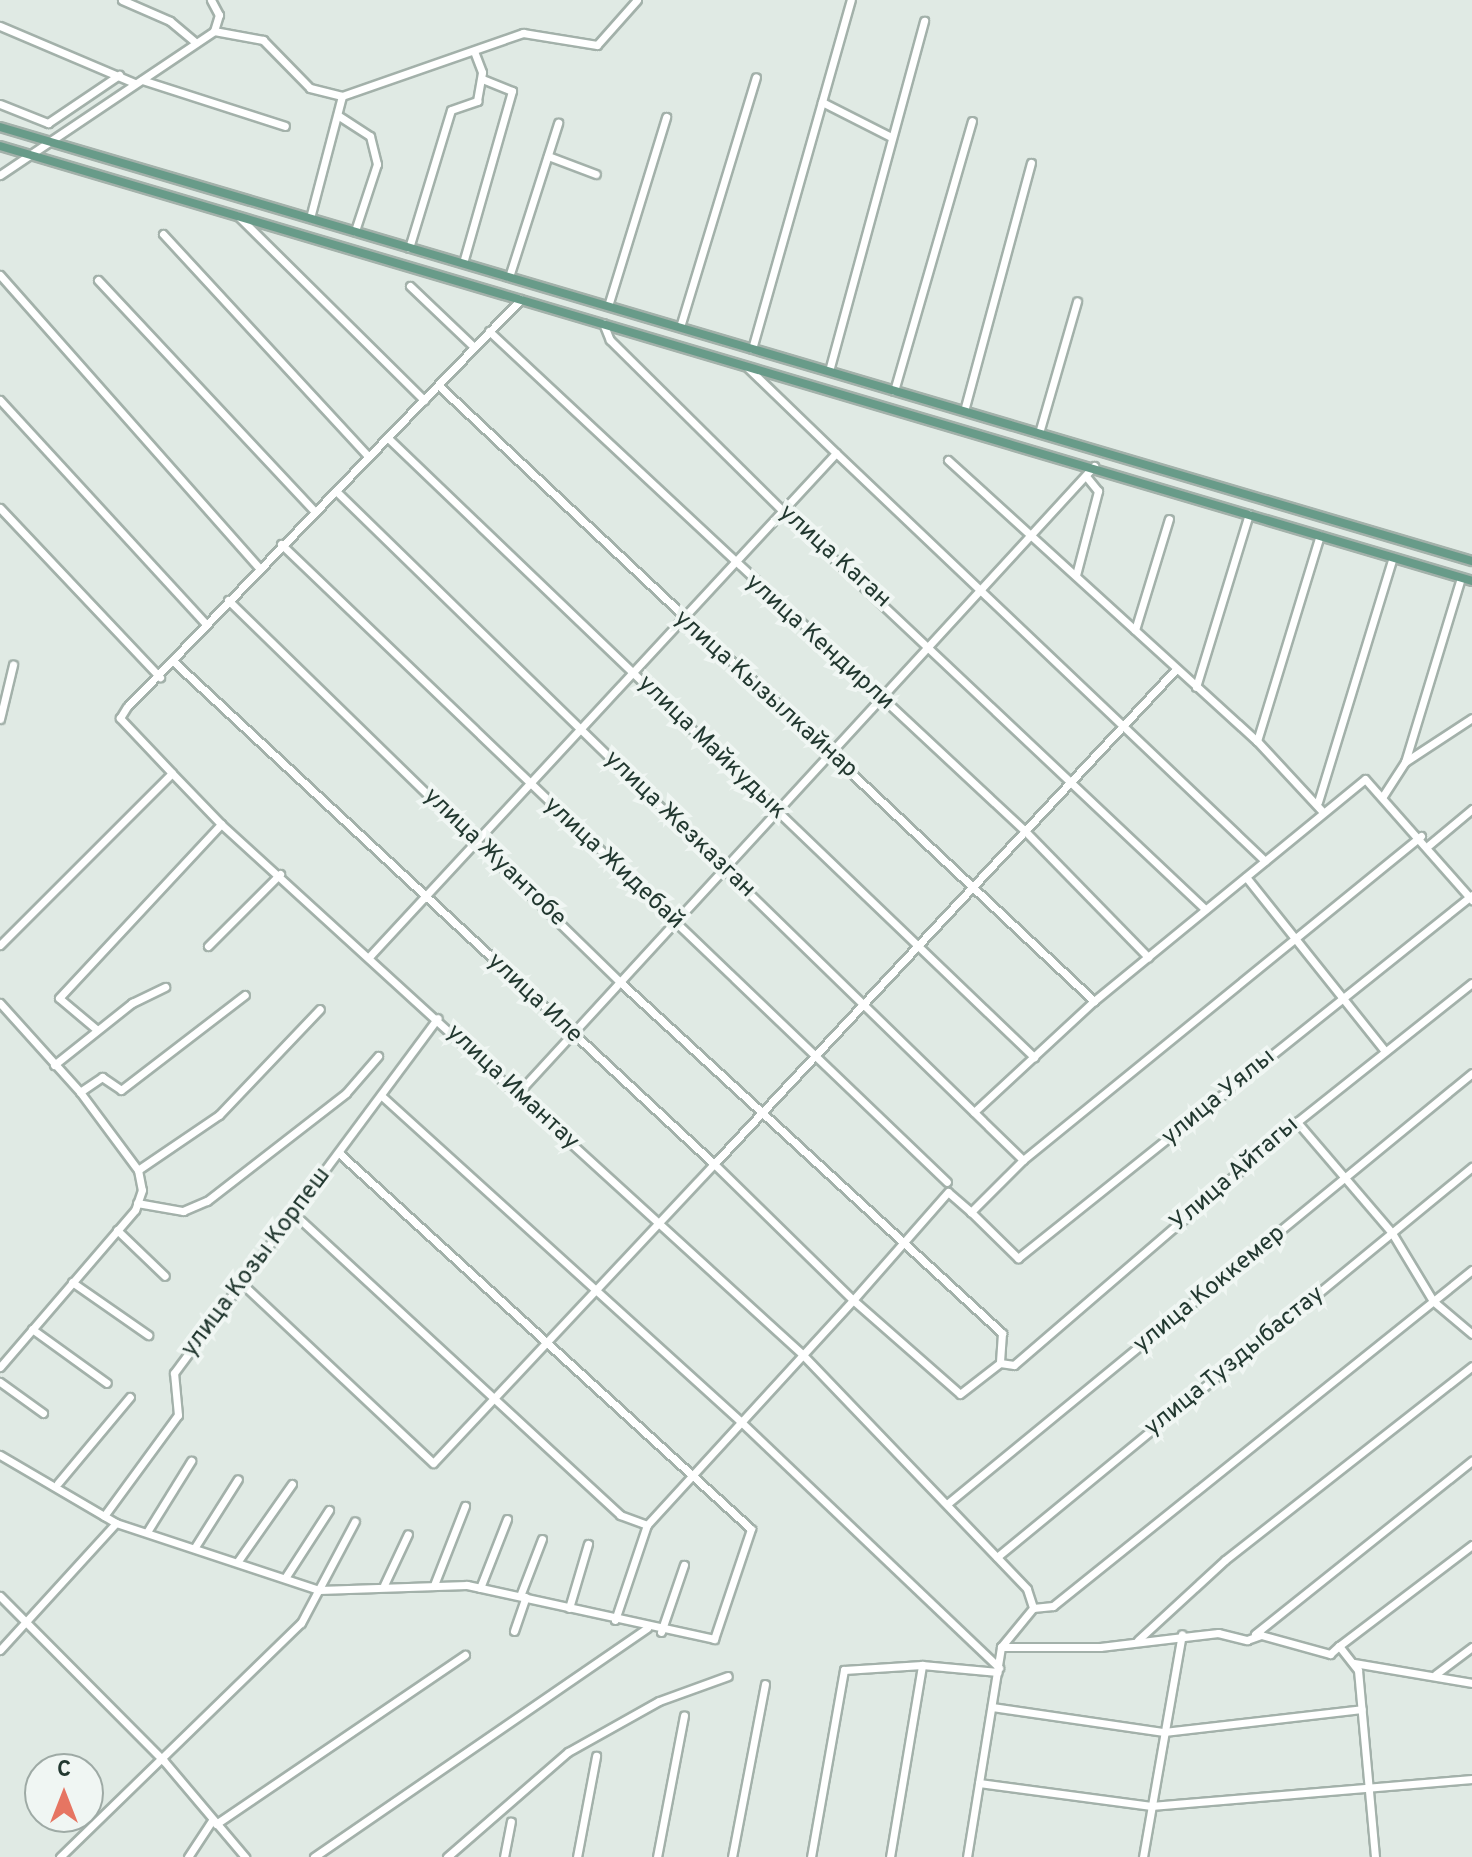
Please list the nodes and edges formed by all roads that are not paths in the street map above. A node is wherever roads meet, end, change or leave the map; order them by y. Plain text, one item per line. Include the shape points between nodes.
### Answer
1 (122, 0) edge
2 (211, 0) edge
3 (637, 0) edge
4 (851, 0) edge
5 (924, 21) dead end
6 (0, 26) edge
7 (214, 31) junction
8 (194, 41) junction
9 (474, 51) junction
10 (119, 75) junction
11 (756, 77) dead end
12 (482, 79) junction
13 (138, 81) junction
14 (342, 96) junction
15 (822, 102) junction
16 (0, 104) edge
17 (339, 116) junction
18 (666, 117) dead end
19 (972, 121) dead end
20 (558, 123) dead end
21 (285, 126) dead end
22 (0, 127) edge
23 (891, 137) junction
24 (45, 140) junction
25 (0, 146) edge
26 (29, 154) junction
27 (92, 154) junction
28 (548, 156) junction
29 (1031, 163) dead end
30 (87, 171) junction
31 (596, 174) dead end
32 (0, 175) edge
33 (237, 216) junction
34 (310, 218) junction
35 (355, 231) junction
36 (163, 234) dead end
37 (409, 248) junction
38 (463, 263) junction
39 (0, 275) edge
40 (509, 277) junction
41 (98, 280) dead end
42 (410, 286) dead end
43 (521, 299) junction
44 (1077, 301) dead end
45 (608, 306) junction
46 (603, 323) junction
47 (680, 327) junction
48 (490, 331) junction
49 (474, 347) junction
50 (752, 349) junction
51 (745, 366) junction
52 (829, 371) junction
53 (438, 385) junction
54 (894, 391) junction
55 (0, 400) edge
56 (424, 400) junction
57 (964, 411) junction
58 (992, 419) junction
59 (1039, 433) junction
60 (987, 435) junction
61 (388, 438) junction
62 (836, 453) junction
63 (368, 456) junction
64 (948, 460) dead end
65 (1094, 466) junction
66 (1086, 476) junction
67 (336, 491) junction
68 (0, 508) edge
69 (314, 511) junction
70 (784, 512) junction
71 (1249, 514) junction
72 (1169, 519) dead end
73 (1032, 534) junction
74 (1320, 535) junction
75 (281, 544) junction
76 (1393, 557) junction
77 (1472, 561) edge
78 (734, 565) junction
79 (258, 567) junction
80 (1076, 575) junction
81 (1461, 578) junction
82 (1472, 581) edge
83 (977, 591) junction
84 (228, 600) junction
85 (682, 621) junction
86 (204, 622) junction
87 (1135, 630) junction
88 (930, 644) junction
89 (174, 662) junction
90 (13, 665) dead end
91 (1176, 669) junction
92 (631, 671) junction
93 (160, 677) junction
94 (1196, 687) junction
95 (879, 697) junction
96 (1472, 718) edge
97 (0, 719) edge
98 (1124, 725) junction
99 (580, 729) junction
100 (1257, 741) junction
101 (828, 752) junction
102 (1405, 762) junction
103 (172, 773) junction
104 (1074, 783) junction
105 (529, 785) junction
106 (1383, 796) junction
107 (1318, 802) junction
108 (1472, 809) edge
109 (775, 811) junction
110 (1323, 812) junction
111 (221, 824) junction
112 (1026, 832) junction
113 (1421, 836) junction
114 (477, 840) junction
115 (1429, 845) junction
116 (1265, 861) junction
117 (724, 867) junction
118 (280, 874) junction
119 (1246, 877) junction
120 (975, 885) junction
121 (426, 898) junction
122 (1471, 898) edge
123 (1205, 909) junction
124 (674, 921) junction
125 (1295, 938) junction
126 (920, 941) junction
127 (0, 945) edge
128 (208, 946) dead end
129 (369, 957) junction
130 (1148, 957) junction
131 (620, 982) junction
132 (1472, 983) edge
133 (165, 987) dead end
134 (245, 995) dead end
135 (1344, 998) junction
136 (1094, 1001) junction
137 (0, 1003) edge
138 (858, 1003) junction
139 (320, 1009) dead end
140 (10, 1014) junction
141 (438, 1018) junction
142 (0, 1022) edge
143 (96, 1029) junction
144 (570, 1034) junction
145 (1385, 1051) junction
146 (815, 1054) junction
147 (378, 1056) dead end
148 (1034, 1057) junction
149 (54, 1065) junction
150 (1472, 1073) edge
151 (80, 1092) junction
152 (517, 1094) junction
153 (384, 1098) junction
154 (765, 1111) junction
155 (974, 1112) junction
156 (1297, 1122) junction
157 (339, 1153) junction
158 (1023, 1160) junction
159 (714, 1164) junction
160 (1472, 1167) edge
161 (138, 1170) junction
162 (1346, 1179) junction
163 (947, 1182) dead end
164 (137, 1203) junction
165 (292, 1212) junction
166 (971, 1212) junction
167 (659, 1224) junction
168 (117, 1230) junction
169 (1392, 1233) junction
170 (903, 1238) junction
171 (1472, 1270) edge
172 (165, 1276) dead end
173 (239, 1281) junction
174 (72, 1282) junction
175 (596, 1293) junction
176 (853, 1300) junction
177 (1433, 1301) junction
178 (32, 1329) junction
179 (1472, 1334) edge
180 (148, 1335) dead end
181 (545, 1347) junction
182 (802, 1354) junction
183 (1000, 1363) junction
184 (1472, 1366) edge
185 (0, 1367) edge
186 (0, 1382) edge
187 (107, 1383) dead end
188 (130, 1397) dead end
189 (492, 1401) junction
190 (43, 1413) dead end
191 (740, 1421) junction
192 (0, 1455) edge
193 (191, 1461) dead end
194 (1472, 1461) edge
195 (690, 1475) junction
196 (238, 1479) dead end
197 (58, 1483) junction
198 (292, 1484) dead end
199 (947, 1504) junction
200 (465, 1506) dead end
201 (329, 1510) dead end
202 (104, 1516) junction
203 (507, 1519) dead end
204 (355, 1521) dead end
205 (116, 1523) junction
206 (647, 1525) junction
207 (147, 1532) junction
208 (408, 1534) dead end
209 (542, 1539) dead end
210 (588, 1544) dead end
211 (1472, 1545) edge
212 (195, 1547) junction
213 (997, 1557) junction
214 (238, 1561) junction
215 (684, 1565) dead end
216 (285, 1578) junction
217 (384, 1585) junction
218 (434, 1585) junction
219 (480, 1588) junction
220 (319, 1590) junction
221 (0, 1596) edge
222 (523, 1596) junction
223 (569, 1608) junction
224 (1033, 1608) junction
225 (615, 1620) junction
226 (26, 1623) junction
227 (647, 1628) junction
228 (514, 1631) dead end
229 (661, 1632) junction
230 (1182, 1634) junction
231 (1247, 1640) junction
232 (1137, 1641) junction
233 (1339, 1646) junction
234 (1001, 1647) junction
235 (1472, 1647) edge
236 (0, 1650) edge
237 (465, 1655) dead end
238 (1354, 1663) junction
239 (922, 1665) junction
240 (998, 1670) junction
241 (1436, 1674) junction
242 (728, 1676) dead end
243 (1472, 1683) edge
244 (765, 1684) dead end
245 (992, 1707) junction
246 (1362, 1709) junction
247 (684, 1716) dead end
248 (1164, 1732) junction
249 (596, 1756) dead end
250 (164, 1761) junction
251 (1472, 1779) edge
252 (979, 1783) junction
253 (1367, 1792) junction
254 (1151, 1806) junction
255 (214, 1821) junction
256 (511, 1822) dead end
257 (971, 1856) edge
258 (60, 1857) edge
259 (188, 1857) edge
260 (245, 1857) edge
261 (314, 1857) edge
262 (447, 1857) edge
263 (504, 1857) edge
264 (577, 1857) edge
265 (657, 1857) edge
266 (732, 1857) edge
267 (811, 1857) edge
268 (890, 1857) edge
269 (1143, 1857) edge
270 (1375, 1857) edge

1 - 8 street via 170,21
2 - 7 street via 219,15
3 - 9 street via 597,45 523,33
4 - 15 street
5 - 23 street
6 - 10 street
7 - 8 street
7 - 14 street via 263,40 310,88
8 - 13 street
9 - 12 street
9 - 14 street
10 - 13 street
10 - 16 street via 48,123
11 - 47 street
12 - 37 street via 477,101 451,110
12 - 38 street via 512,91
13 - 21 street
13 - 24 street
14 - 17 street
15 - 23 street
15 - 50 street
17 - 34 street
17 - 35 street via 370,136 377,164
18 - 45 street
19 - 54 street
20 - 28 street
22 - 24 main road
23 - 52 street
24 - 26 street
24 - 27 main road
25 - 26 main road
26 - 30 main road
26 - 32 street
27 - 30 main road
27 - 34 main road
28 - 31 street
28 - 40 street
29 - 57 street
30 - 33 main road
33 - 43 main road
33 - 56 street
34 - 35 main road
35 - 37 main road
36 - 63 street
37 - 38 main road
38 - 40 main road
39 - 79 street
40 - 45 main road
41 - 69 street
42 - 49 street
43 - 46 main road
43 - 48 street
44 - 59 street
45 - 47 main road
46 - 51 main road
46 - 70 street, улица Каган via 610,340
47 - 50 main road
48 - 49 street
48 - 78 street, улица Кендирли
49 - 53 street
50 - 52 main road
51 - 60 main road
51 - 62 street
52 - 54 main road
53 - 56 street
53 - 85 street, улица Кызылкайнар
54 - 57 main road
55 - 86 street
56 - 61 street
57 - 58 main road
58 - 59 main road
58 - 60 main road
59 - 77 main road
60 - 65 main road
61 - 63 street
61 - 92 street, улица Майкудык
62 - 70 street, улица Кендирли
62 - 83 street
63 - 67 street
64 - 73 street
65 - 66 street
65 - 71 main road
66 - 73 street
66 - 80 street via 1098,491
67 - 69 street
67 - 99 street, улица Жезказган
68 - 93 street
69 - 75 street
70 - 78 street, улица Кендирли
70 - 88 street, улица Каган
71 - 74 main road
71 - 94 street
72 - 87 street
73 - 80 street
73 - 83 street
74 - 76 main road
74 - 100 street
75 - 79 street
75 - 105 street, улица Жидебай
76 - 81 main road
76 - 107 street
78 - 85 street, улица Кендирли
78 - 95 street, улица Кендирли
79 - 84 street
80 - 87 street
81 - 82 main road
81 - 102 street
83 - 88 street
83 - 98 street
84 - 86 street
84 - 114 street, улица Жуантобе
85 - 92 street, улица Кендирли
85 - 101 street, улица Кызылкайнар
86 - 89 street
87 - 91 street
88 - 95 street
88 - 104 street, улица Каган
89 - 93 street
89 - 121 street, улица Иле
90 - 97 street
91 - 94 street
91 - 98 street
92 - 99 street, улица Кендирли
92 - 109 street, улица Майкудык
93 - 103 street, улица Имантау via 120,718
94 - 100 street
95 - 101 street
95 - 112 street, улица Кендирли
96 - 102 street
98 - 104 street
98 - 116 street
99 - 105 street, улица Кендирли
99 - 117 street, улица Жезказган
100 - 107 street
101 - 109 street
101 - 120 street, улица Кызылкайнар
102 - 106 street
103 - 111 street, улица Имантау
103 - 127 street
104 - 112 street
104 - 123 street, улица Каган
105 - 114 street, улица Кендирли
105 - 124 street, улица Жидебай
106 - 110 street via 1365,779
106 - 113 street
107 - 110 street
108 - 115 street
109 - 117 street
109 - 126 street, улица Майкудык
110 - 116 street
111 - 118 street, улица Имантау
111 - 143 street via 59,998
112 - 120 street
112 - 130 street, улица Кендирли
113 - 115 street
113 - 125 street
114 - 121 street, улица Кендирли
114 - 131 street, улица Жуантобе
115 - 122 street
116 - 119 street
117 - 124 street
117 - 138 street, улица Жезказган
118 - 128 street
118 - 129 street, улица Имантау
119 - 123 street
119 - 125 street
120 - 126 street
120 - 136 street, улица Кызылкайнар
121 - 129 street, улица Кендирли
121 - 144 street, улица Иле
122 - 135 street, улица Уялы
123 - 130 street
124 - 131 street
124 - 146 street, улица Жидебай
125 - 135 street
125 - 158 street
126 - 138 street
126 - 148 street, улица Майкудык
129 - 141 street, улица Имантау
130 - 136 street
131 - 144 street
131 - 154 street, улица Жуантобе
132 - 145 street, Улица Айтагы
133 - 143 street
134 - 151 street via 121,1090 102,1077
135 - 145 street
135 - 166 street, улица Уялы via 1018,1258
136 - 148 street
137 - 140 street
138 - 146 street
138 - 155 street, улица Жезказган
139 - 161 street via 219,1115
140 - 142 street
140 - 149 street
141 - 152 street, улица Имантау
141 - 153 street, улица Козы Корпеш
143 - 149 street
144 - 152 street
144 - 159 street, улица Иле
145 - 156 street, Улица Айтагы
146 - 154 street
146 - 163 street, улица Жидебай
147 - 164 street via 346,1093 207,1201 183,1211
148 - 155 street
149 - 151 street
150 - 162 street, улица Коккемер
151 - 161 street
152 - 167 street, улица Имантау
153 - 157 street, улица Козы Корпеш
153 - 175 street
154 - 159 street
154 - 170 street
155 - 158 street, улица Жезказган
156 - 162 street
156 - 183 street, Улица Айтагы via 1014,1365
157 - 165 street, улица Козы Корпеш
157 - 181 street
158 - 166 street
159 - 167 street
159 - 176 street, улица Иле
160 - 169 street, улица Туздыбастау
161 - 164 street
162 - 169 street
162 - 199 street, улица Коккемер
164 - 168 street
165 - 173 street, улица Козы Корпеш
165 - 189 street
166 - 170 street via 948,1192
167 - 175 street
167 - 182 street, улица Имантау
168 - 172 street
168 - 174 street
169 - 177 street
169 - 213 street, улица Туздыбастау
170 - 176 street
170 - 183 street via 1002,1333
171 - 177 street
173 - 189 street via 428,1463
173 - 202 street, улица Козы Корпеш via 174,1373 178,1415
174 - 178 street
174 - 180 street
175 - 181 street
175 - 191 street
176 - 182 street
176 - 183 street, Улица Айтагы via 960,1394
177 - 179 street
177 - 224 street via 1053,1606
178 - 185 street
178 - 187 street
181 - 189 street
181 - 195 street
182 - 191 street
182 - 199 street, улица Имантау
184 - 232 street via 1225,1560
186 - 190 street
188 - 197 street
189 - 206 street via 620,1515
191 - 195 street
191 - 240 street
192 - 197 street
193 - 207 street
194 - 231 street
195 - 206 street
195 - 229 street via 751,1529 714,1639
196 - 212 street
197 - 202 street
198 - 214 street
199 - 213 street, улица Имантау
200 - 218 street
201 - 216 street
202 - 205 street
203 - 219 street
204 - 220 street
205 - 207 street
205 - 226 street
206 - 225 street
207 - 212 street
208 - 217 street
209 - 222 street
210 - 223 street
211 - 233 street
212 - 214 street
213 - 224 street, улица Имантау via 1027,1589
214 - 216 street
215 - 229 street
216 - 220 street
217 - 218 street
217 - 220 street
218 - 219 street
219 - 222 street
220 - 250 street via 301,1623
221 - 226 street
222 - 223 street
222 - 228 street
223 - 225 street
224 - 234 street
225 - 227 street
226 - 236 street
226 - 250 street
227 - 229 street
227 - 261 street
230 - 231 street
230 - 232 street
230 - 248 street
231 - 233 street via 1261,1635 1330,1654
232 - 234 street
233 - 238 street
234 - 240 street
235 - 241 street
237 - 255 street
238 - 241 street
238 - 246 street
239 - 240 street
239 - 267 street via 844,1670
239 - 268 street
240 - 245 street
241 - 243 street
242 - 262 street via 659,1701 568,1752
244 - 266 street
245 - 248 street
245 - 252 street
246 - 248 street
246 - 253 street
247 - 265 street
248 - 254 street
249 - 264 street
250 - 255 street
250 - 258 street
251 - 253 street
252 - 254 street
252 - 257 street
253 - 254 street
253 - 270 street
254 - 269 street
255 - 259 street
255 - 260 street
256 - 263 street

